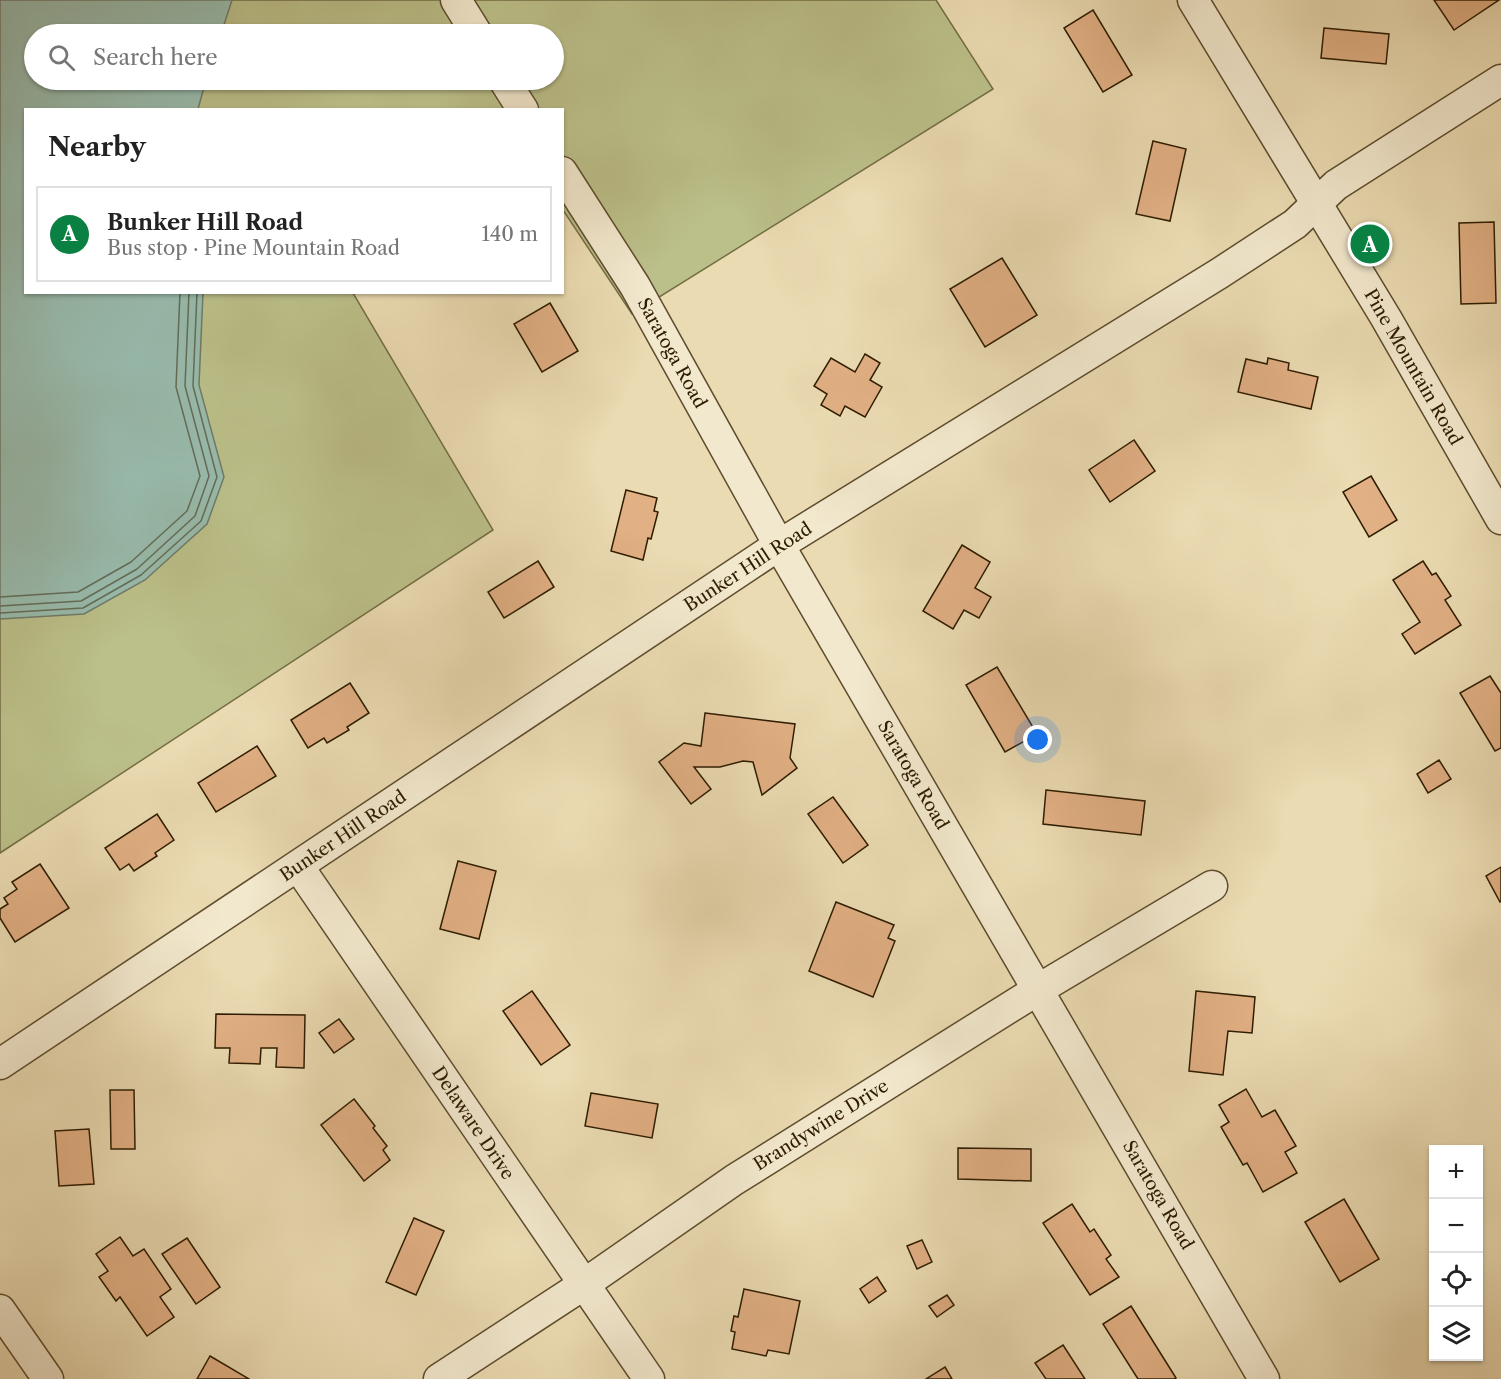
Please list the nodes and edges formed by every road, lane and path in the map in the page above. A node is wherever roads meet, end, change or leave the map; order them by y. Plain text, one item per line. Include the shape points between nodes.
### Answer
1 (456, 0) edge
2 (1193, 0) edge
3 (471, 24) edge
4 (1501, 80) edge
5 (510, 90) edge
6 (522, 108) edge
7 (564, 175) edge
8 (1317, 204) junction
9 (1501, 519) edge
10 (779, 545) junction
11 (298, 866) junction
12 (1212, 886) dead end
13 (1039, 989) junction
14 (0, 1064) edge
15 (583, 1285) junction
16 (0, 1310) edge
17 (48, 1379) edge
18 (439, 1379) edge
19 (649, 1379) edge
20 (1264, 1379) edge

1 - 3 street
2 - 8 street, Pine Mountain Road
4 - 8 street, Bunker Hill Road via 1336,185
5 - 6 street
7 - 10 street, Saratoga Road via 635,286
8 - 9 street, Pine Mountain Road
8 - 10 street, Bunker Hill Road via 1295,224 1220,273
10 - 11 street, Bunker Hill Road
10 - 13 street, Saratoga Road
11 - 14 street, Bunker Hill Road
11 - 15 street, Delaware Drive
12 - 13 street, Brandywine Drive
13 - 15 street, Brandywine Drive via 734,1179
13 - 20 street, Saratoga Road
15 - 18 street, Brandywine Drive
15 - 19 street, Delaware Drive
16 - 17 street

